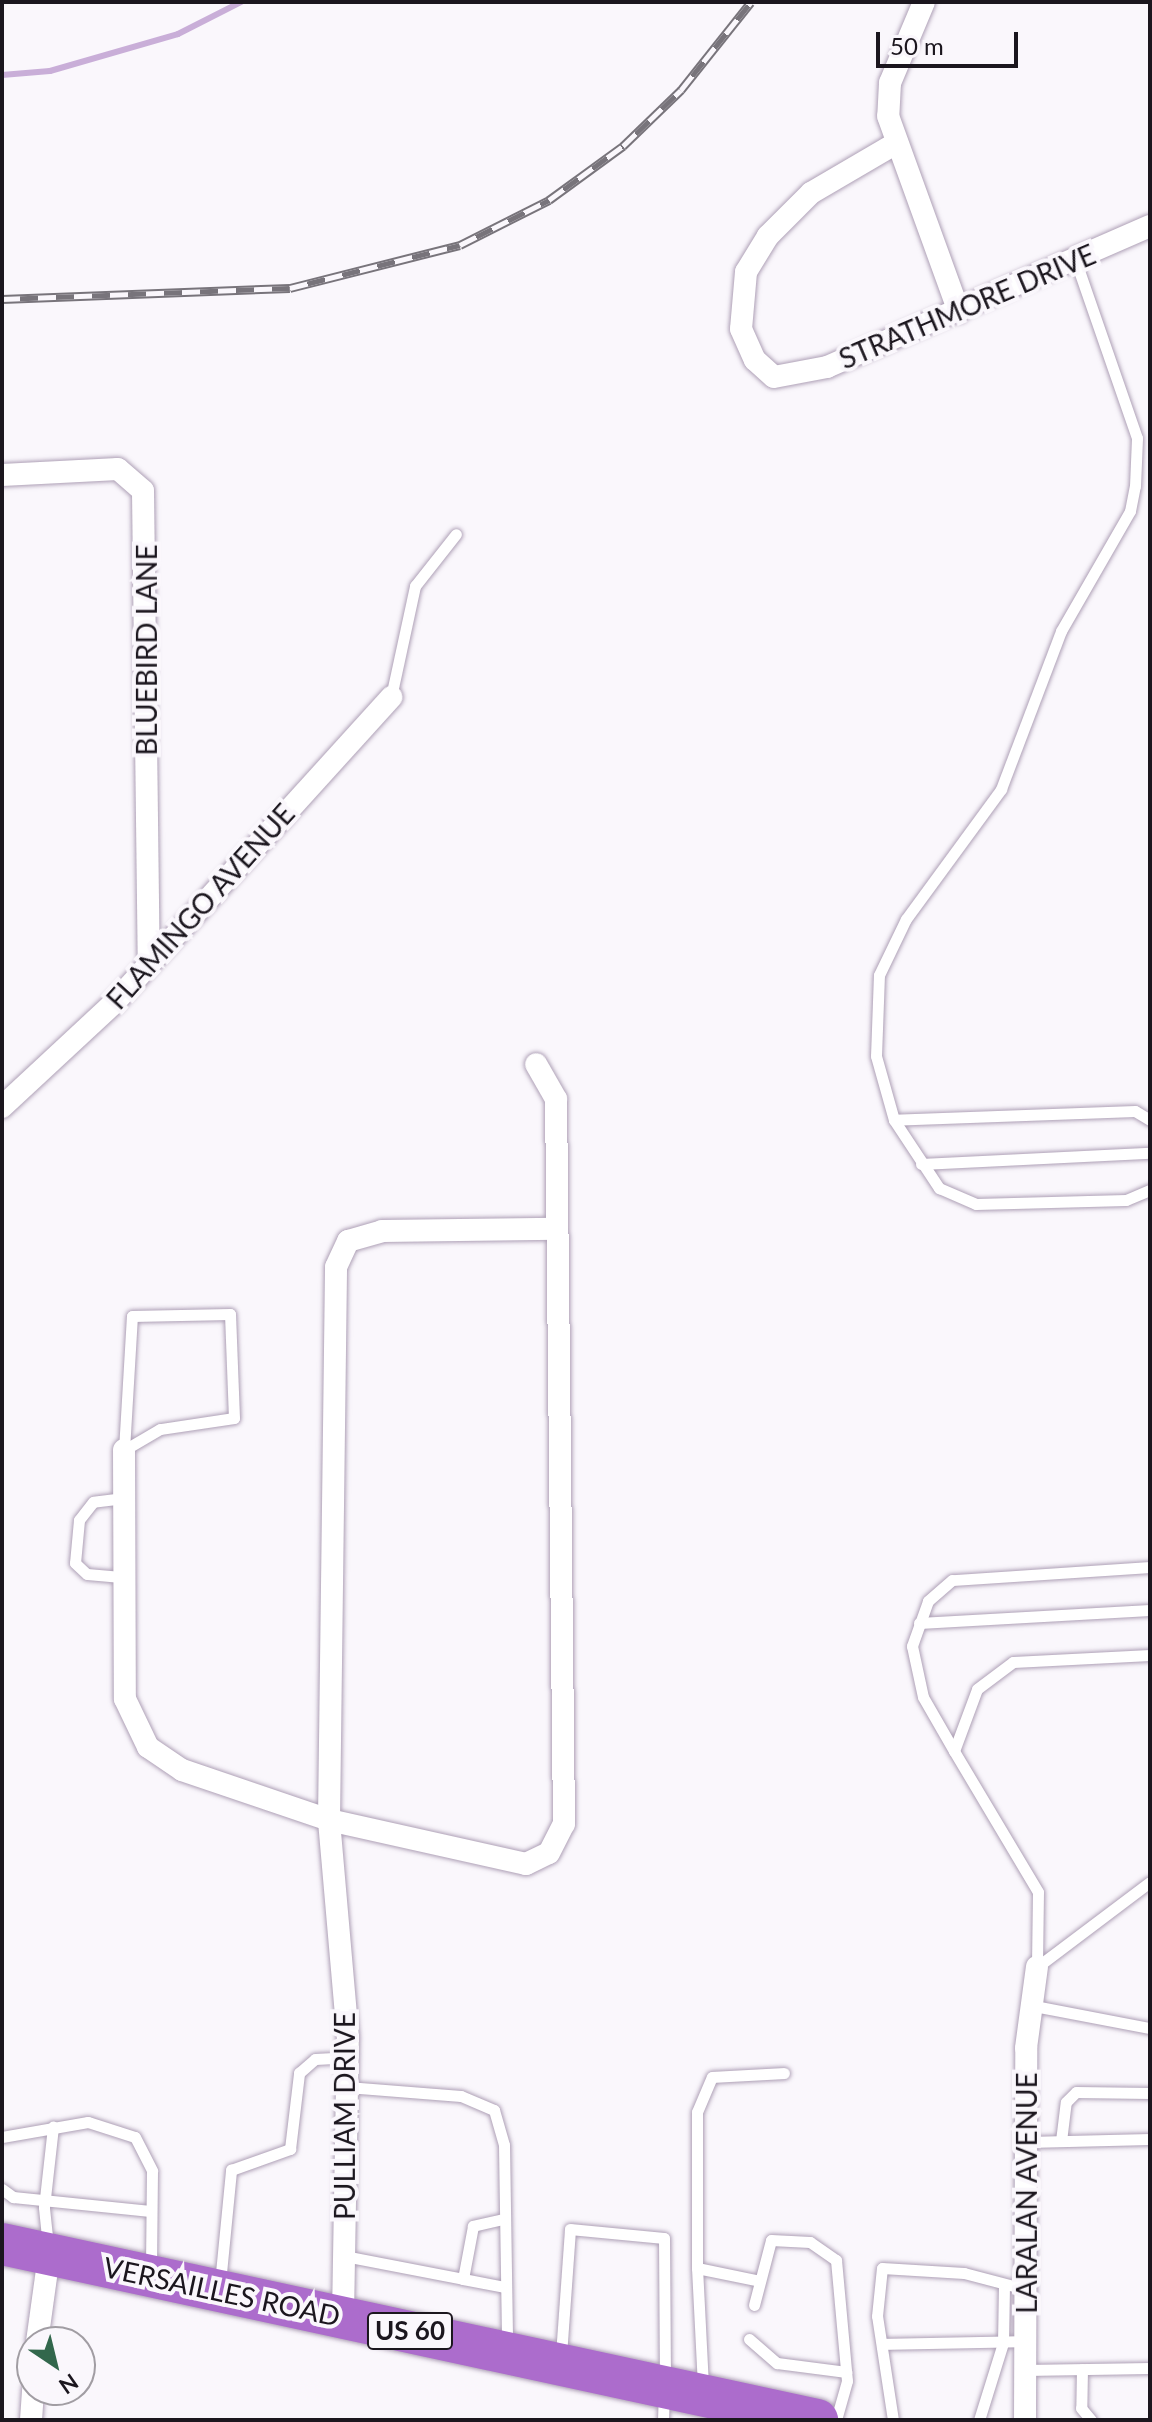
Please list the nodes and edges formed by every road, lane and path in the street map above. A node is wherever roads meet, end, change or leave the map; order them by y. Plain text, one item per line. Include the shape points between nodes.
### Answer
1 (924, 2) edge
2 (893, 145) junction
3 (1150, 226) edge
4 (1075, 259) junction
5 (959, 312) junction
6 (2, 475) edge
7 (456, 534) dead end
8 (391, 697) joint
9 (149, 961) junction
10 (536, 1064) dead end
11 (2, 1107) edge
12 (894, 1120) junction
13 (1150, 1120) edge
14 (1150, 1153) edge
15 (921, 1164) junction
16 (1150, 1190) edge
17 (557, 1229) junction
18 (124, 1450) junction
19 (124, 1498) junction
20 (1150, 1567) edge
21 (124, 1577) junction
22 (1150, 1610) edge
23 (919, 1623) junction
24 (1150, 1655) edge
25 (954, 1751) junction
26 (329, 1820) junction
27 (1149, 1886) edge
28 (1037, 1967) junction
29 (1029, 2005) junction
30 (1150, 2028) edge
31 (348, 2057) junction
32 (784, 2073) dead end
33 (347, 2087) junction
34 (1150, 2093) edge
35 (53, 2127) junction
36 (2, 2137) edge
37 (1150, 2139) edge
38 (1061, 2141) junction
39 (1027, 2142) junction
40 (2, 2189) edge
41 (45, 2196) junction
42 (150, 2211) junction
43 (503, 2219) junction
44 (2, 2244) edge
45 (49, 2255) junction
46 (344, 2256) junction
47 (697, 2268) junction
48 (151, 2276) junction
49 (463, 2279) junction
50 (760, 2281) junction
51 (505, 2287) junction
52 (1015, 2288) junction
53 (219, 2290) junction
54 (754, 2305) dead end
55 (343, 2316) junction
56 (39, 2326) edge
57 (749, 2339) dead end
58 (1026, 2341) junction
59 (1003, 2343) junction
60 (883, 2344) junction
61 (507, 2352) junction
62 (560, 2364) junction
63 (1150, 2368) edge
64 (1082, 2369) junction
65 (1025, 2370) junction
66 (846, 2372) junction
67 (677, 2400) edge
68 (817, 2420) edge
69 (836, 2420) edge
70 (893, 2420) edge
71 (979, 2420) edge
72 (1025, 2420) edge
73 (1091, 2420) edge

1 - 2 street via 890,83
2 - 5 street
2 - 5 street, STRATHMORE DRIVE via 850,164 803,199 746,272 741,329 755,360 781,379
3 - 4 street, STRATHMORE DRIVE
4 - 5 street, STRATHMORE DRIVE
4 - 12 lane via 1137,438 1133,499 1061,631 1001,789 906,919 879,975 876,1056
6 - 9 street, BLUEBIRD LANE via 118,469 143,491
7 - 8 lane via 415,586
8 - 9 street, FLAMINGO AVENUE
9 - 11 street, FLAMINGO AVENUE
10 - 17 street via 556,1099
12 - 13 lane via 1135,1111
12 - 15 lane
14 - 15 lane
15 - 16 lane via 939,1188 976,1204 1126,1200
17 - 26 street, PULLIAM DRIVE via 382,1231 348,1241 336,1267
17 - 26 street via 564,1824 549,1853 526,1864
18 - 18 lane via 160,1429 234,1418 230,1314 132,1316
18 - 19 street
19 - 21 street
19 - 21 lane via 93,1502 79,1520 75,1563 87,1574
20 - 23 lane via 952,1580 933,1594
21 - 26 street via 125,1699 148,1747 182,1770
22 - 23 lane
23 - 25 lane via 914,1673
24 - 25 lane via 1013,1662 977,1689
25 - 28 lane via 1038,1892
26 - 31 street, PULLIAM DRIVE
27 - 28 lane
28 - 29 street, LARALAN AVENUE
29 - 30 lane
29 - 39 street, LARALAN AVENUE
31 - 33 street, PULLIAM DRIVE
31 - 53 lane via 315,2059 299,2073 290,2149 231,2170
32 - 47 lane via 712,2077 697,2112
33 - 43 lane via 461,2096 494,2110 504,2145
33 - 46 street, PULLIAM DRIVE
34 - 38 lane via 1076,2092 1066,2102
35 - 36 lane
35 - 41 lane
35 - 42 lane via 88,2122 135,2137 152,2171
37 - 38 lane
38 - 39 lane
39 - 52 street, LARALAN AVENUE
40 - 41 lane
41 - 42 lane
41 - 45 lane
42 - 48 lane
43 - 49 lane via 473,2226
43 - 51 lane
44 - 45 highway, VERSAILLES ROAD / US 60
45 - 48 highway, VERSAILLES ROAD / US 60
45 - 56 street
46 - 49 lane
46 - 55 street, PULLIAM DRIVE
47 - 50 lane
47 - 67 lane
48 - 53 highway, VERSAILLES ROAD / US 60
49 - 51 lane via 469,2286
50 - 54 lane
50 - 66 lane via 771,2240 810,2242 836,2265
51 - 61 lane
52 - 58 street, LARALAN AVENUE
52 - 59 lane
52 - 60 lane via 964,2273 882,2268
53 - 55 highway, VERSAILLES ROAD / US 60
55 - 61 highway, VERSAILLES ROAD / US 60
57 - 66 lane via 777,2363
58 - 59 lane
58 - 65 street, LARALAN AVENUE
59 - 60 lane
59 - 71 lane
60 - 70 lane
61 - 62 highway, VERSAILLES ROAD / US 60
62 - 67 highway, VERSAILLES ROAD / US 60
62 - 67 lane via 570,2229 664,2238
63 - 64 lane
64 - 65 lane
64 - 73 lane via 1081,2408
65 - 72 street, LARALAN AVENUE
66 - 69 lane
67 - 68 highway, VERSAILLES ROAD / US 60

